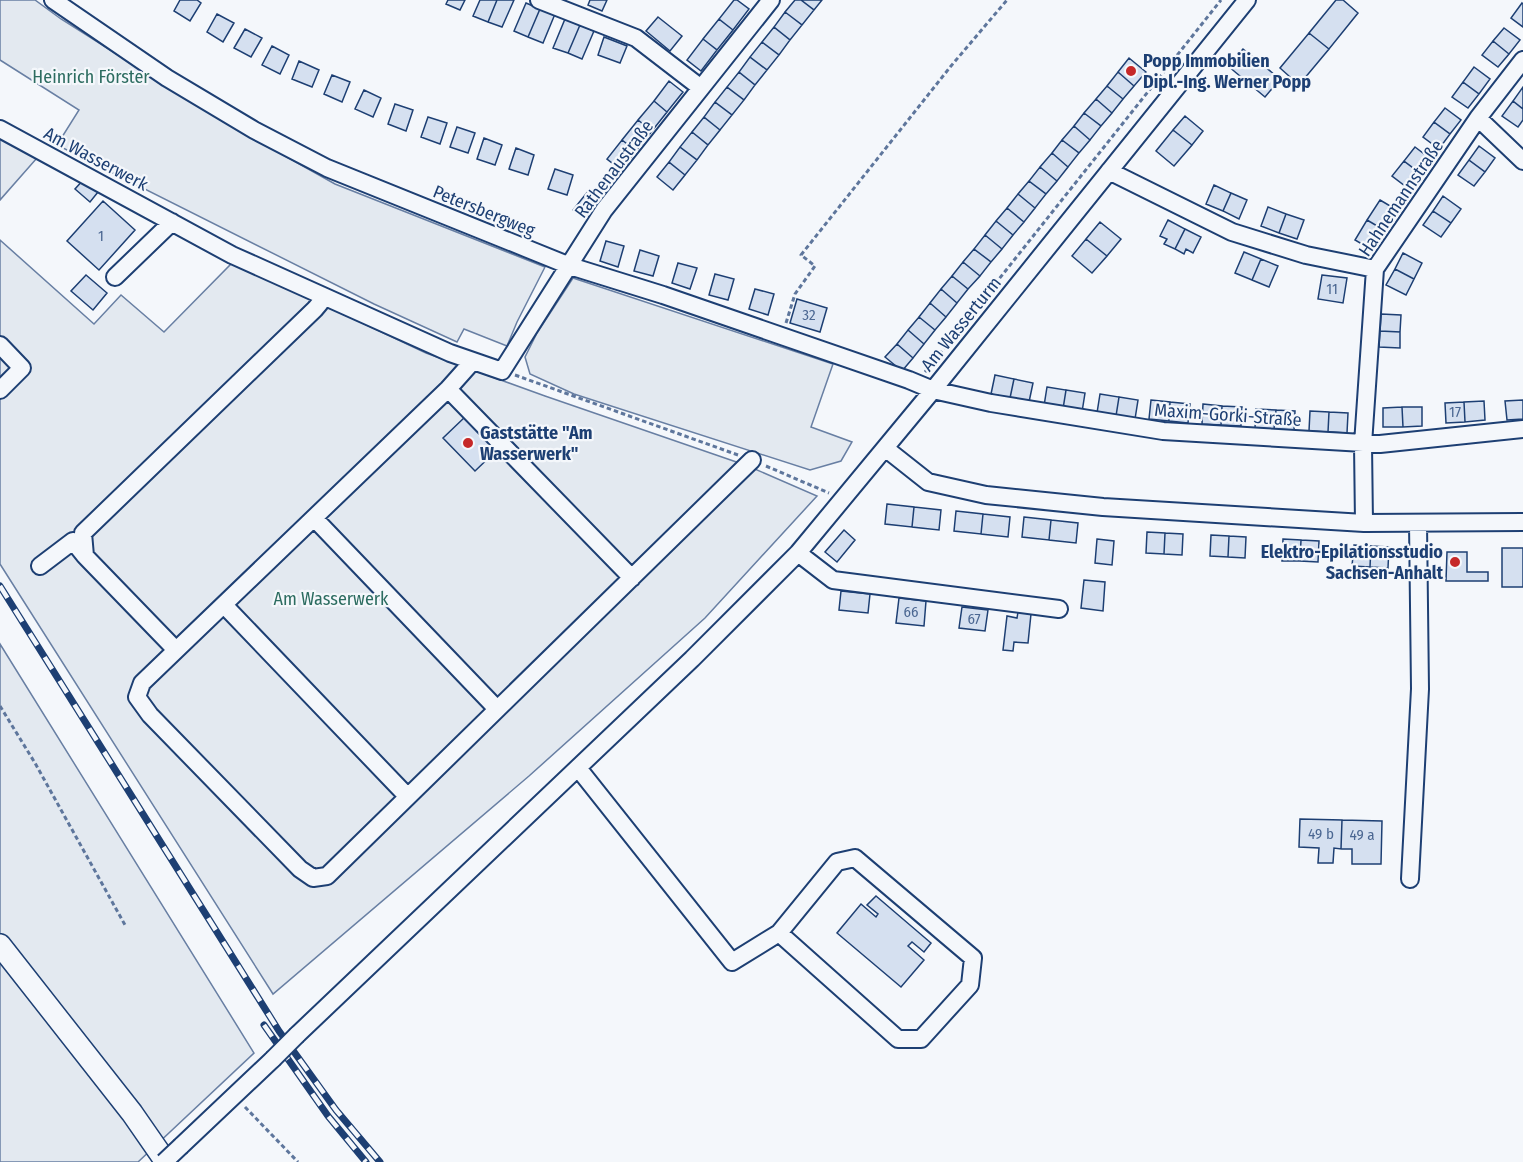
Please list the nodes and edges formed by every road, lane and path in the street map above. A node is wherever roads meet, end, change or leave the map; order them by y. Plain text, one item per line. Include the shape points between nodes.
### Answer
1 (53, 0) edge
2 (540, 0) edge
3 (771, 0) edge
4 (1007, 0) edge
5 (1221, 0) edge
6 (1247, 0) edge
7 (1523, 60) edge
8 (701, 88) junction
9 (1478, 118) junction
10 (0, 129) edge
11 (1523, 161) edge
12 (1109, 171) junction
13 (172, 222) junction
14 (570, 266) junction
15 (1375, 269) junction
16 (115, 277) dead end
17 (321, 295) junction
18 (782, 336) junction
19 (0, 345) edge
20 (473, 361) junction
21 (502, 371) junction
22 (916, 383) junction
23 (448, 389) junction
24 (0, 390) edge
25 (933, 390) junction
26 (1523, 429) edge
27 (1363, 444) junction
28 (885, 448) junction
29 (752, 460) junction
30 (824, 500) dead end
31 (314, 518) junction
32 (1523, 522) edge
33 (1364, 523) junction
34 (1418, 523) junction
35 (798, 553) junction
36 (85, 556) junction
37 (40, 566) dead end
38 (632, 578) junction
39 (224, 605) junction
40 (1059, 609) dead end
41 (177, 650) junction
42 (0, 706) edge
43 (497, 709) junction
44 (578, 768) junction
45 (407, 796) junction
46 (1410, 879) dead end
47 (124, 926) dead end
48 (779, 933) junction
49 (0, 945) edge
50 (235, 1096) junction
51 (165, 1162) edge
52 (298, 1162) edge

1 - 14 street, Petersbergweg via 167,78 327,168
2 - 8 street via 636,38
3 - 8 street, Rathenaustraße
4 - 18 path via 801,255 815,266 795,294
5 - 22 path
6 - 12 street, Am Wasserturm
7 - 9 street, Hahnemannstraße
8 - 14 street, Rathenaustraße via 604,210
9 - 11 street
9 - 15 street, Hahnemannstraße
10 - 13 street, Am Wasserwerk
12 - 15 street via 1232,232 1306,255
12 - 25 street, Am Wasserturm
13 - 16 street
13 - 17 street, Am Wasserwerk via 232,255
14 - 18 street, Petersbergweg
14 - 21 street, Rathenaustraße
15 - 27 street, Hahnemannstraße
17 - 20 street, Am Wasserwerk
17 - 36 street via 315,309 82,533
18 - 22 street, Petersbergweg
19 - 24 street via 22,368
20 - 21 street, Am Wasserwerk
20 - 23 street
21 - 29 path
22 - 25 street, Petersbergweg
23 - 31 street
23 - 38 street
25 - 27 street, Maxim-Gorki-Straße via 1163,431
25 - 28 street, Am Wasserturm
26 - 27 street, Maxim-Gorki-Straße
27 - 33 street, Hahnemannstraße
28 - 33 street via 928,482 986,495 1103,507
28 - 35 street, Am Wasserturm
29 - 30 path via 829,493
29 - 38 street
31 - 39 street
31 - 43 street
32 - 34 street
33 - 34 street
34 - 46 street via 1420,689
35 - 40 street via 833,580
35 - 44 street, Am Wasserturm
36 - 37 street via 73,541
36 - 41 street
38 - 43 street
39 - 41 street
39 - 45 street
41 - 45 street via 142,683 137,697 300,870 313,878 327,876
42 - 47 path
43 - 45 street
44 - 48 street via 732,962
44 - 50 street, Am Wasserturm, bridge
48 - 48 street via 837,862 855,858 973,958 970,985 921,1039 898,1039
49 - 51 main road via 132,1113
50 - 51 street, Am Wasserturm, bridge
50 - 52 path

